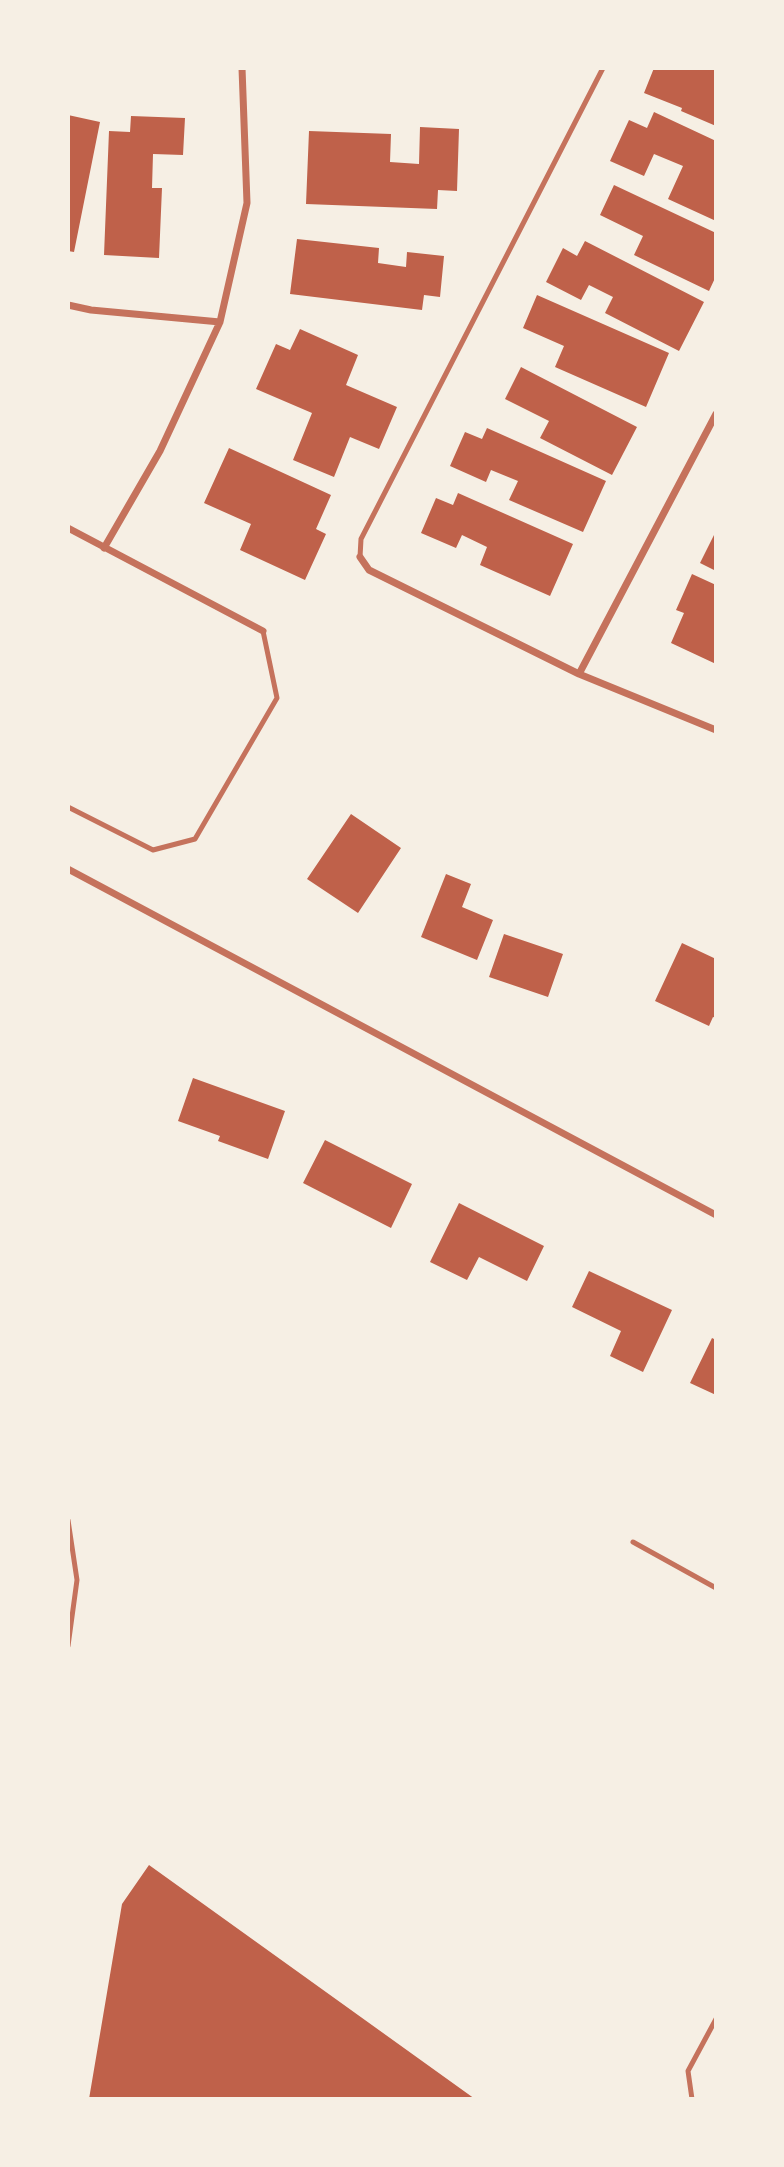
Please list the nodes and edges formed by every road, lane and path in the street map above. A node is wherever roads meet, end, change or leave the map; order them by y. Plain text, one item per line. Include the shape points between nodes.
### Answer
1 (242, 68) edge
2 (603, 68) edge
3 (68, 305) edge
4 (220, 322) junction
5 (716, 414) edge
6 (68, 528) edge
7 (104, 548) junction
8 (360, 557) joint
9 (263, 631) joint
10 (579, 674) junction
11 (716, 730) edge
12 (68, 807) edge
13 (68, 869) edge
14 (716, 1215) edge
15 (68, 1520) edge
16 (633, 1542) dead end
17 (716, 1588) edge
18 (68, 1646) edge
19 (716, 2019) edge
20 (692, 2099) edge

1 - 4 street via 247,203
2 - 8 lane via 361,539
3 - 4 street
4 - 7 street via 160,451
5 - 10 street
6 - 7 street
7 - 9 street
8 - 10 street via 369,570
9 - 12 lane via 278,698 195,839 153,850
10 - 11 street
13 - 14 street
15 - 18 lane via 77,1580
16 - 17 lane
19 - 20 lane via 688,2071

